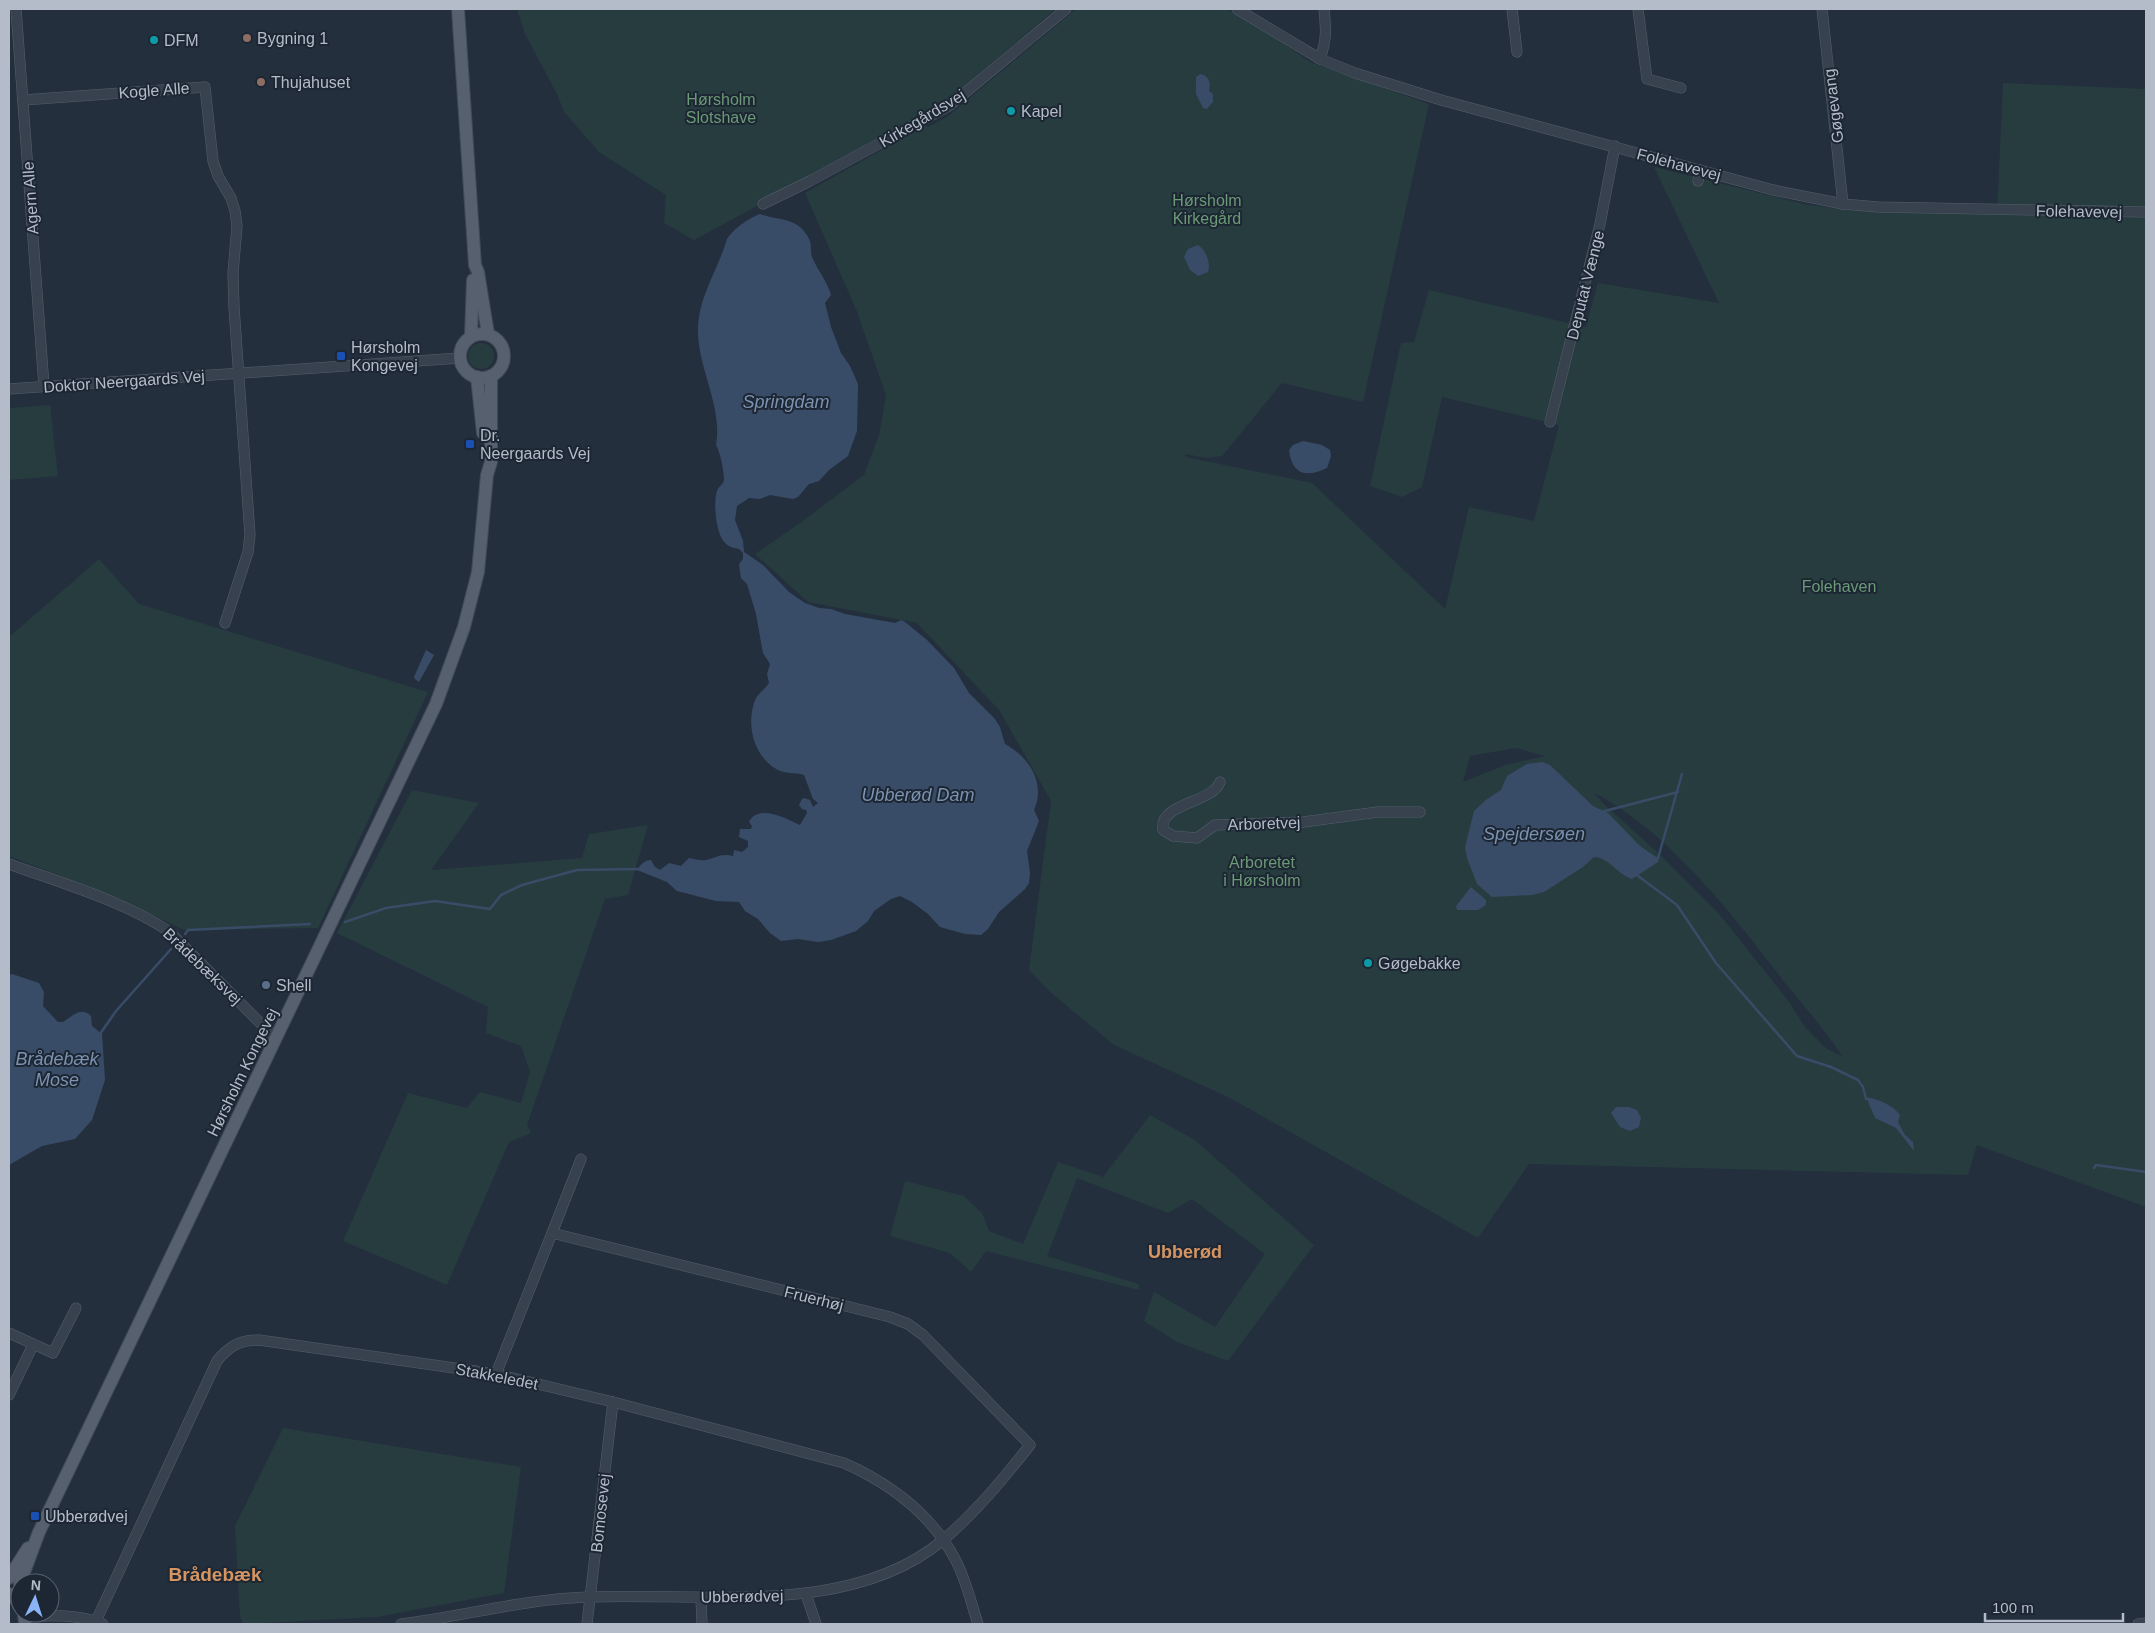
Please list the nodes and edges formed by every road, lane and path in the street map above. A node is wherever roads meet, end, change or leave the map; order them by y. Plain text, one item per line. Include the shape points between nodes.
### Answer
1 (16, 9) edge
2 (458, 9) edge
3 (1066, 9) edge
4 (1237, 9) edge
5 (1324, 9) edge
6 (1512, 9) edge
7 (1638, 9) edge
8 (1822, 9) edge
9 (1517, 52) dead end
10 (1320, 59) junction
11 (1681, 88) dead end
12 (23, 100) junction
13 (1615, 146) junction
14 (1700, 170) junction
15 (1698, 181) dead end
16 (763, 204) dead end
17 (1843, 204) junction
18 (2146, 212) edge
19 (475, 265) junction
20 (488, 334) junction
21 (471, 336) junction
22 (460, 358) junction
23 (239, 372) junction
24 (491, 376) junction
25 (477, 378) junction
26 (44, 386) junction
27 (9, 389) edge
28 (1550, 422) dead end
29 (487, 475) junction
30 (225, 623) dead end
31 (1220, 782) dead end
32 (1420, 812) dead end
33 (9, 864) edge
34 (276, 1039) junction
35 (581, 1159) dead end
36 (552, 1233) junction
37 (76, 1308) dead end
38 (9, 1333) edge
39 (33, 1345) junction
40 (496, 1374) junction
41 (9, 1395) edge
42 (613, 1402) junction
43 (1030, 1445) joint
44 (39, 1532) junction
45 (943, 1540) junction
46 (24, 1573) edge
47 (9, 1578) edge
48 (806, 1594) junction
49 (701, 1596) junction
50 (591, 1597) junction
51 (60, 1616) edge
52 (99, 1623) edge
53 (2146, 1623) edge
54 (401, 1624) edge
55 (587, 1624) edge
56 (702, 1624) edge
57 (816, 1624) edge
58 (978, 1624) edge
59 (2138, 1624) edge

1 - 12 street, Agern Alle
2 - 19 main road
3 - 16 street, Kirkegårdsvej via 949,106
4 - 10 street, Folehavevej
5 - 10 street via 1327,33
6 - 9 street
7 - 11 street via 1646,79
8 - 17 street, Gøgevang
10 - 13 street, Folehavevej via 1441,100
12 - 23 street, Kogle Alle via 205,87 212,161 231,198 237,226 233,273
12 - 26 street, Agern Alle
13 - 14 street, Folehavevej
13 - 28 street, Deputat Vænge via 1600,224
14 - 15 street
14 - 17 street, Folehavevej via 1773,190
17 - 18 street, Folehavevej
19 - 20 main road
19 - 21 main road
20 - 21 main road
20 - 24 main road via 497,339 504,354 502,367
21 - 22 main road via 465,342
22 - 23 street, Doktor Neergaards Vej
22 - 25 main road via 463,368
23 - 26 street, Doktor Neergaards Vej
23 - 30 street via 250,535 248,552
24 - 25 main road
24 - 29 main road, Hørsholm Kongevej
25 - 29 main road, Hørsholm Kongevej via 483,461
26 - 27 street, Doktor Neergaards Vej
29 - 34 main road, Hørsholm Kongevej via 478,572 464,627 436,704
31 - 32 street, Arboretvej via 1218,788 1205,797 1186,803 1165,818 1162,825 1166,833 1198,838 1215,825 1303,822 1378,812
33 - 34 street, Brådebæksvej via 135,911 156,922 170,932
34 - 44 main road, Hørsholm Kongevej
35 - 36 street
36 - 40 street
36 - 43 street, Fruerhøj via 908,1324 923,1335
37 - 39 street via 53,1353
38 - 39 street
39 - 41 street
40 - 42 street, Stakkeledet
40 - 52 street, Stakkeledet via 259,1340 239,1342 226,1350 217,1361
42 - 45 street, Stakkeledet via 844,1463 893,1490 920,1512
42 - 50 street, Bomosevej
43 - 45 street, Ubberødvej via 1000,1483
44 - 46 main road, Hørsholm Kongevej
44 - 47 main road, Hørsholm Kongevej
45 - 48 street, Ubberødvej via 896,1570 874,1579
45 - 58 street, Stakkeledet via 955,1559
48 - 49 street, Ubberødvej
48 - 57 street
49 - 50 street, Ubberødvej
49 - 56 street
50 - 54 street, Ubberødvej via 537,1601
50 - 55 street, Bomosevej
51 - 52 street
53 - 59 street

